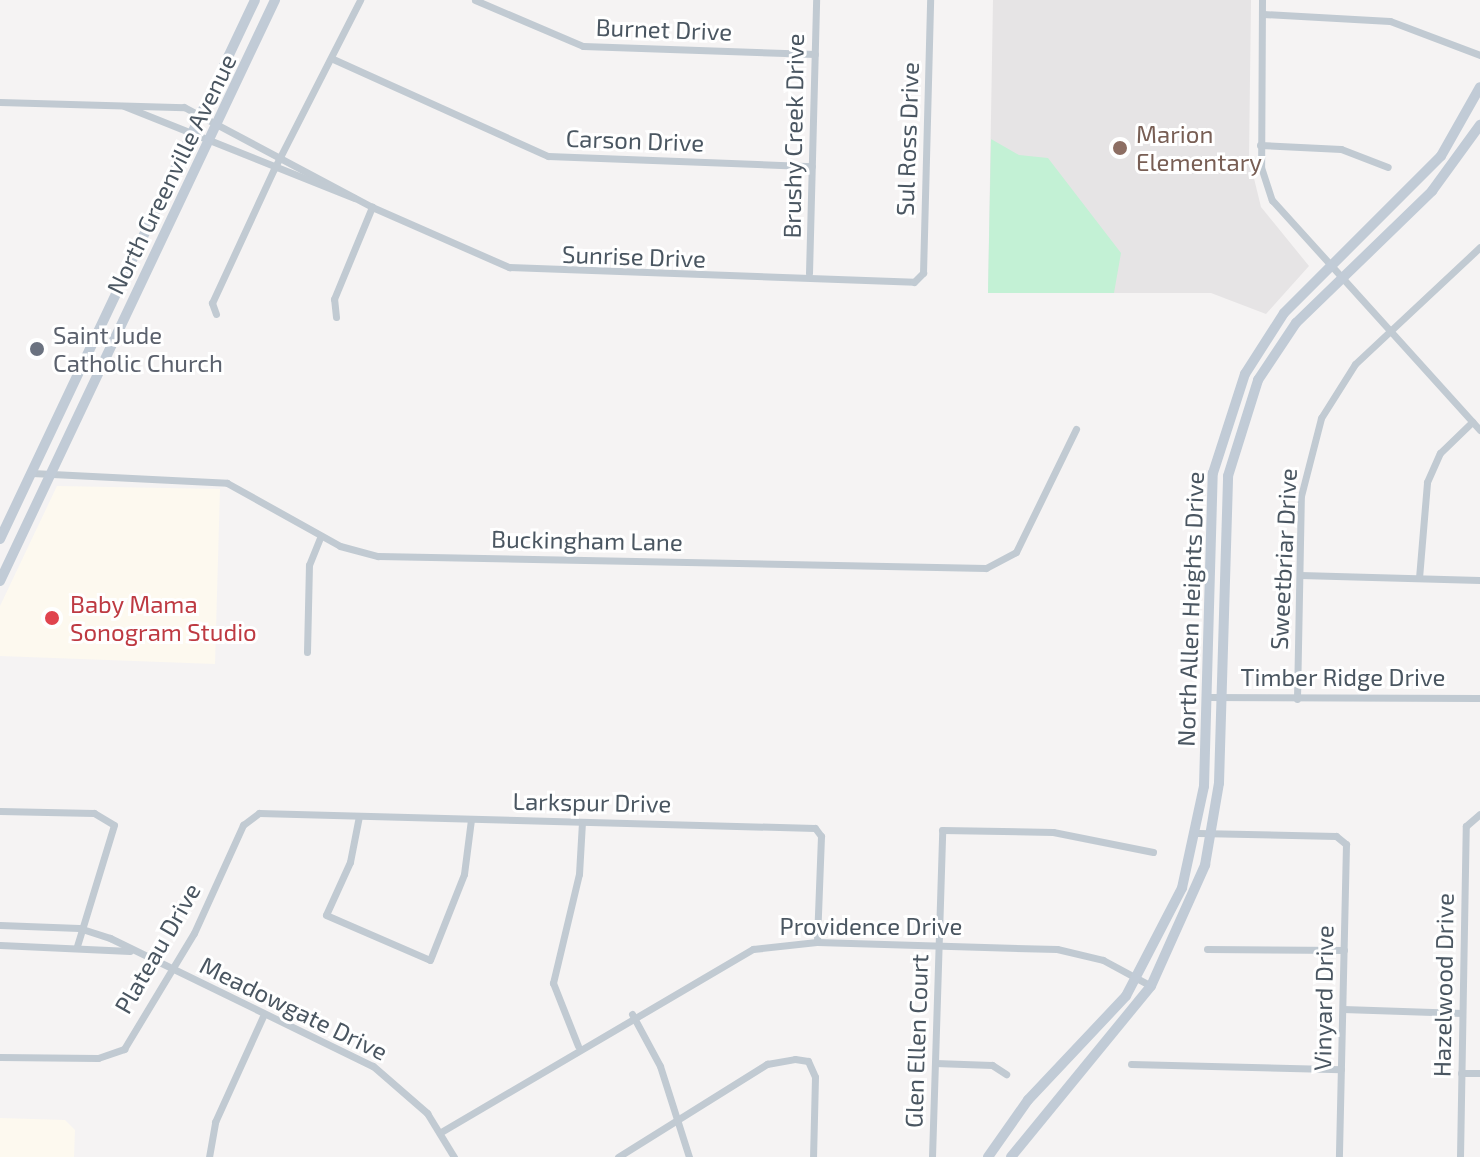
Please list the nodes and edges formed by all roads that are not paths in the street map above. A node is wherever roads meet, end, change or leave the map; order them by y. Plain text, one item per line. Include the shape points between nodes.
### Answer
1 (255, 0) edge
2 (275, 0) edge
3 (360, 0) edge
4 (475, 0) edge
5 (816, 0) edge
6 (930, 0) edge
7 (1262, 0) edge
8 (1263, 14) junction
9 (815, 54) junction
10 (1480, 55) edge
11 (333, 59) junction
12 (1480, 87) edge
13 (0, 102) edge
14 (122, 106) junction
15 (202, 116) junction
16 (219, 124) junction
17 (1480, 125) edge
18 (193, 133) junction
19 (211, 141) junction
20 (1260, 145) junction
21 (280, 155) junction
22 (812, 166) junction
23 (1388, 167) dead end
24 (274, 169) junction
25 (359, 200) junction
26 (372, 207) junction
27 (1479, 249) edge
28 (129, 264) junction
29 (1328, 268) junction
30 (147, 271) junction
31 (809, 273) junction
32 (920, 279) joint
33 (1338, 279) junction
34 (216, 314) dead end
35 (336, 317) dead end
36 (1389, 332) junction
37 (1472, 422) junction
38 (1076, 429) dead end
39 (1480, 430) edge
40 (32, 473) junction
41 (50, 475) junction
42 (321, 536) junction
43 (0, 539) edge
44 (1300, 575) junction
45 (1419, 578) junction
46 (1480, 580) edge
47 (0, 581) edge
48 (307, 652) dead end
49 (1205, 697) junction
50 (1221, 697) junction
51 (1480, 698) edge
52 (1297, 699) junction
53 (0, 811) edge
54 (1476, 815) edge
55 (251, 816) joint
56 (359, 816) junction
57 (471, 819) junction
58 (582, 822) junction
59 (1198, 833) junction
60 (1213, 834) junction
61 (1153, 852) dead end
62 (0, 925) edge
63 (79, 928) junction
64 (817, 942) junction
65 (0, 945) edge
66 (939, 945) junction
67 (77, 946) junction
68 (1207, 949) dead end
69 (1344, 950) junction
70 (130, 951) junction
71 (169, 969) junction
72 (1139, 977) junction
73 (1151, 986) junction
74 (1343, 1009) junction
75 (1462, 1013) junction
76 (264, 1014) junction
77 (632, 1014) junction
78 (578, 1046) junction
79 (0, 1057) edge
80 (935, 1063) junction
81 (1131, 1064) dead end
82 (1341, 1069) junction
83 (1461, 1073) junction
84 (1480, 1073) edge
85 (1006, 1074) dead end
86 (679, 1119) junction
87 (441, 1132) junction
88 (209, 1157) edge
89 (454, 1157) edge
90 (618, 1157) edge
91 (689, 1157) edge
92 (813, 1157) edge
93 (932, 1157) edge
94 (988, 1157) edge
95 (1011, 1157) edge
96 (1339, 1157) edge
97 (1460, 1157) edge

1 - 15 main road, North Greenville Avenue
2 - 16 main road, North Greenville Avenue
3 - 11 street
4 - 9 street, Burnet Drive via 583,46
5 - 9 street, Brushy Creek Drive
6 - 32 street, Sul Ross Drive
7 - 8 street
8 - 10 street via 1390,21
8 - 20 street
9 - 22 street, Brushy Creek Drive
11 - 21 street
11 - 22 street, Carson Drive via 548,156
12 - 29 main road, North Allen Heights Drive via 1431,168
13 - 14 street, Sunrise Drive
14 - 15 street, Sunrise Drive via 154,101
14 - 18 street, Sunrise Drive
15 - 16 street, Sunrise Drive
15 - 18 main road, North Greenville Avenue
16 - 19 main road, North Greenville Avenue
16 - 21 street, Sunrise Drive
17 - 33 main road, North Allen Heights Drive via 1432,191
18 - 19 street, Sunrise Drive
18 - 28 main road, North Greenville Avenue
19 - 24 street, Sunrise Drive
19 - 30 main road, North Greenville Avenue
20 - 23 street via 1341,149
20 - 29 street via 1272,200
21 - 24 street
21 - 25 street, Sunrise Drive
22 - 31 street, Brushy Creek Drive
24 - 25 street, Sunrise Drive
24 - 34 street via 212,303
25 - 26 street, Sunrise Drive
26 - 31 street, Sunrise Drive via 478,257 536,272 789,280
26 - 35 street via 334,299
27 - 36 street, Sweetbriar Drive
28 - 30 main road
28 - 40 main road, North Greenville Avenue
29 - 33 street
29 - 49 main road, North Allen Heights Drive via 1265,339 1219,441 1209,509
30 - 41 main road, North Greenville Avenue
31 - 32 street, Sunrise Drive via 825,280
33 - 36 street
33 - 50 main road, North Allen Heights Drive via 1277,347 1234,443 1225,512
36 - 37 street
36 - 44 street, Sweetbriar Drive via 1336,389 1311,444
37 - 39 street
37 - 45 street via 1440,453 1427,482
38 - 42 street, Buckingham Lane via 1016,552 986,568 390,556 349,550
40 - 41 street, Buckingham Lane
40 - 43 main road, North Greenville Avenue
41 - 42 street, Buckingham Lane via 227,483
41 - 47 main road, North Greenville Avenue
42 - 48 street via 309,565
44 - 45 street
44 - 52 street, Sweetbriar Drive
45 - 46 street
49 - 50 street, Timber Ridge Drive
49 - 59 main road, North Allen Heights Drive
50 - 52 street, Timber Ridge Drive
50 - 60 main road, North Allen Heights Drive
51 - 52 street, Timber Ridge Drive
53 - 63 street via 111,819 114,837
54 - 75 street, Hazelwood Drive
55 - 56 street, Larkspur Drive
55 - 71 street, Plateau Drive
56 - 57 street, Larkspur Drive
56 - 57 street via 350,862 326,915 430,960 464,874
57 - 58 street, Larkspur Drive
58 - 64 street, Larkspur Drive via 821,831
58 - 78 street via 574,899 553,983
59 - 60 street
59 - 72 main road, North Allen Heights Drive via 1171,917
60 - 69 street, Vinyard Drive via 1343,840
60 - 73 main road, North Allen Heights Drive via 1185,923
61 - 66 street, Glen Ellen Court via 1053,832 942,830
62 - 63 street, Meadowgate Drive
63 - 67 street
63 - 70 street, Meadowgate Drive
64 - 66 street, Providence Drive
64 - 77 street, Providence Drive via 753,949
65 - 67 street, Meadowgate Drive
66 - 72 street, Providence Drive via 1076,952
66 - 80 street, Glen Ellen Court
67 - 70 street, Meadowgate Drive
68 - 69 street
69 - 74 street, Vinyard Drive
70 - 71 street, Meadowgate Drive
71 - 76 street, Meadowgate Drive
71 - 79 street, Plateau Drive via 118,1055
72 - 73 street, Providence Drive
72 - 94 main road, North Allen Heights Drive via 1028,1100
73 - 95 main road, North Allen Heights Drive
74 - 75 street
74 - 82 street, Vinyard Drive
75 - 83 street, Hazelwood Drive
76 - 87 street, Meadowgate Drive via 373,1066 411,1095
76 - 88 street via 215,1122
77 - 78 street, Providence Drive
77 - 86 street
78 - 87 street, Providence Drive
80 - 85 street via 992,1065
80 - 93 street, Glen Ellen Court
81 - 82 street
82 - 96 street, Vinyard Drive
83 - 84 street
83 - 97 street, Hazelwood Drive
86 - 90 street
86 - 91 street
86 - 92 street via 767,1064 808,1061 815,1077
87 - 89 street, Meadowgate Drive

